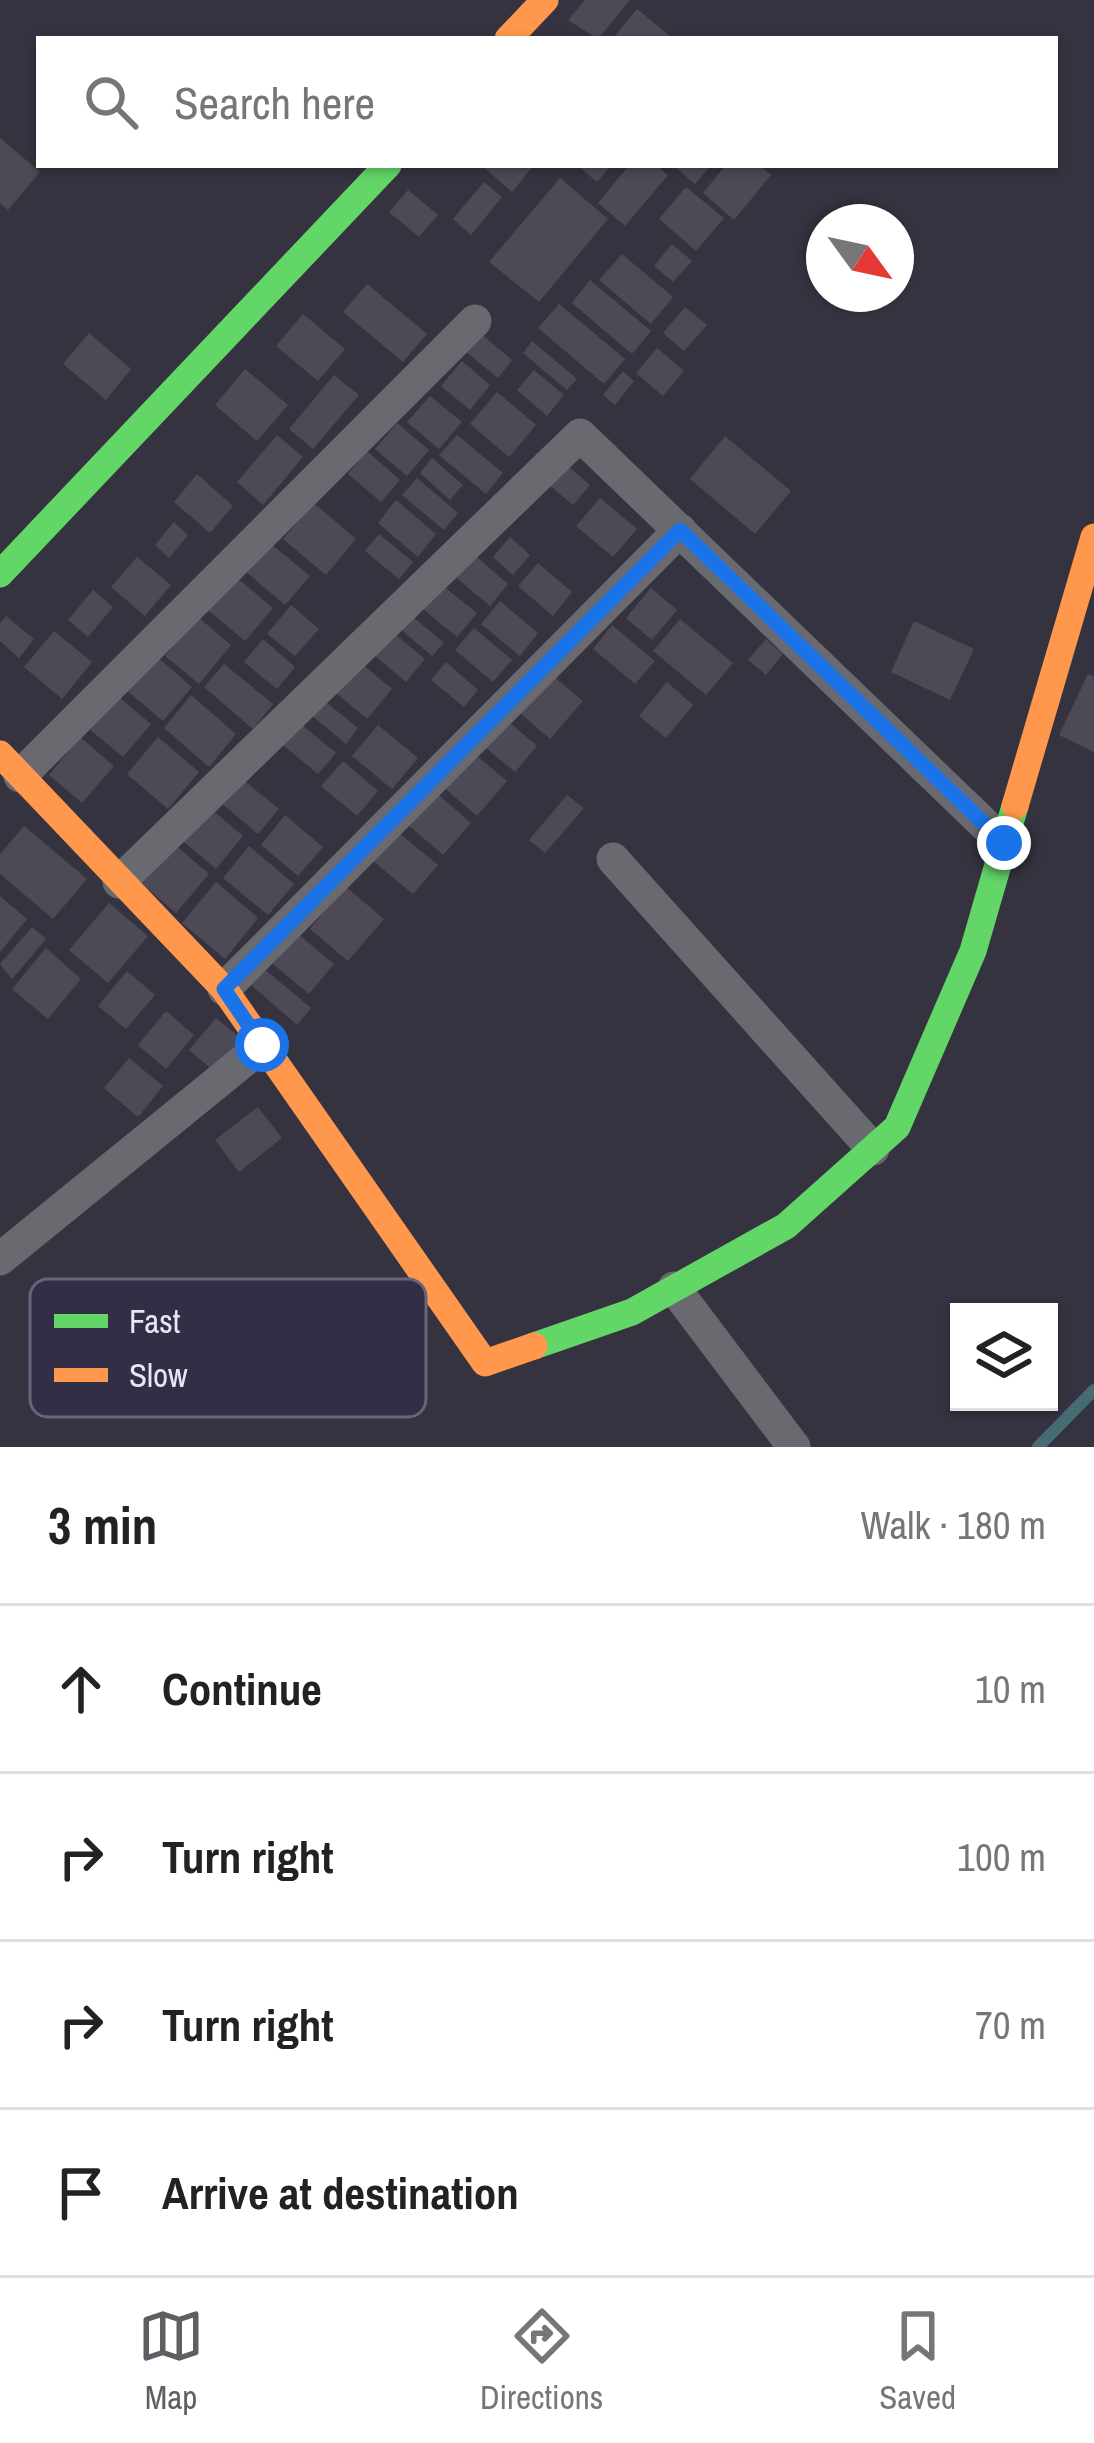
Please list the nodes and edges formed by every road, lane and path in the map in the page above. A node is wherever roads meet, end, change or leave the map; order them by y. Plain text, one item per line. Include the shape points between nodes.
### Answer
1 (545, 0) edge
2 (511, 36) edge
3 (385, 168) edge
4 (475, 321) dead end
5 (680, 530) junction
6 (1094, 537) edge
7 (0, 574) edge
8 (10, 765) edge
9 (1004, 843) junction
10 (613, 859) dead end
11 (119, 882) junction
12 (224, 989) junction
13 (262, 1045) junction
14 (873, 1149) junction
15 (0, 1259) edge
16 (674, 1288) junction
17 (794, 1447) edge

1 - 2 street
3 - 7 street
4 - 8 street
5 - 9 street
5 - 11 street via 580,435
5 - 12 street
6 - 9 street
8 - 11 street
9 - 14 street via 964,970 897,1127
10 - 14 street
11 - 12 street
12 - 13 street
13 - 15 street
13 - 16 street via 485,1363 632,1312
14 - 16 street via 786,1226
16 - 17 street

